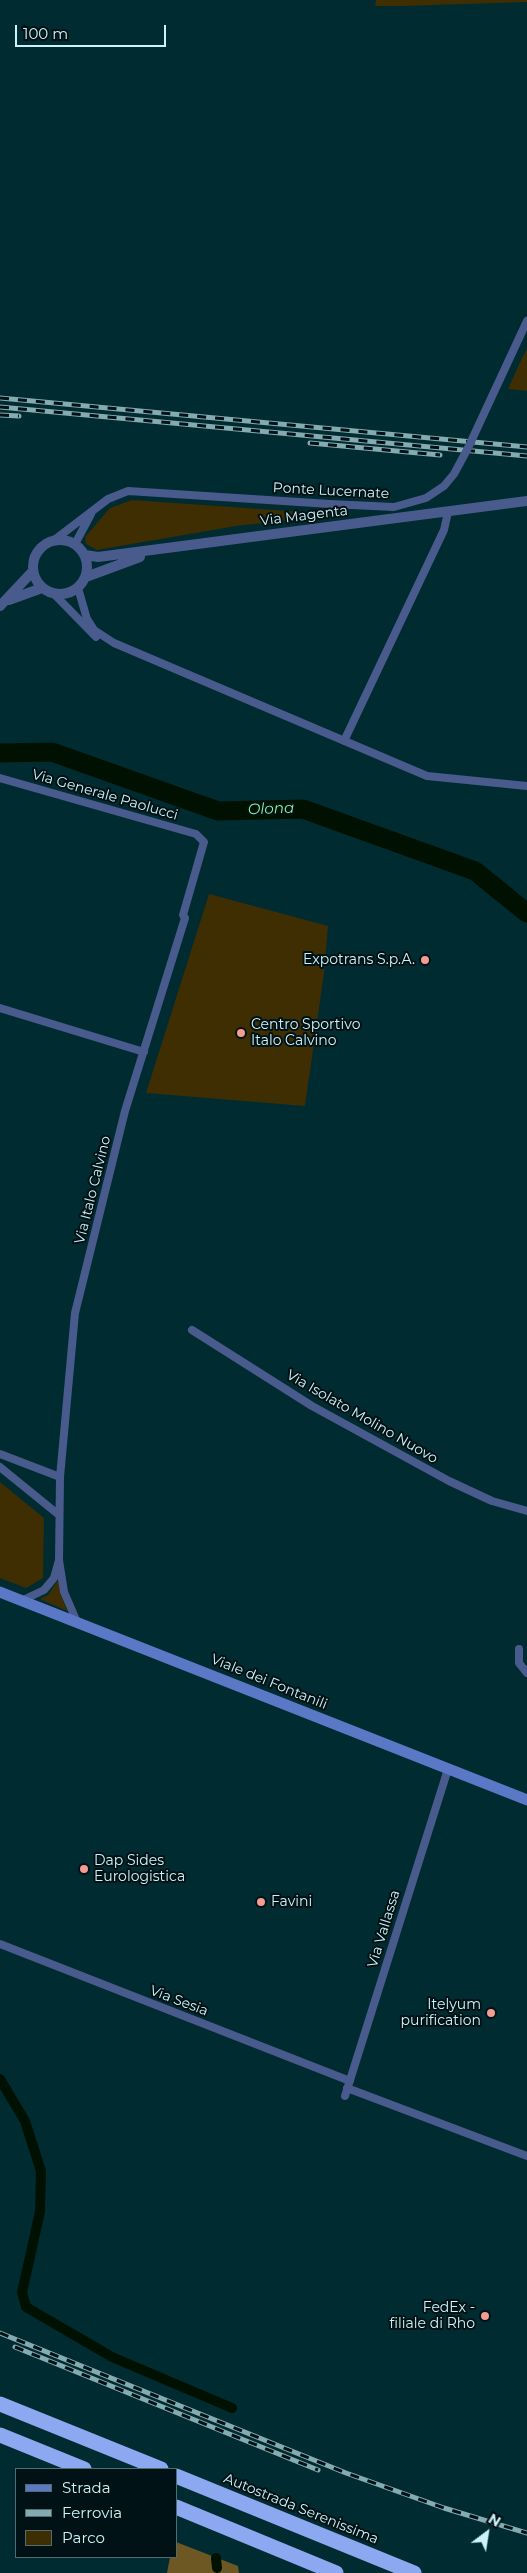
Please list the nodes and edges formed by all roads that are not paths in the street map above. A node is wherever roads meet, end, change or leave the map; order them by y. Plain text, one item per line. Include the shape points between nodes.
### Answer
1 (527, 321) edge
2 (527, 501) edge
3 (92, 512) junction
4 (448, 512) junction
5 (52, 541) junction
6 (75, 544) junction
7 (162, 549) junction
8 (85, 555) junction
9 (33, 571) junction
10 (86, 576) junction
11 (42, 588) junction
12 (78, 588) junction
13 (54, 594) junction
14 (4, 603) edge
15 (114, 643) junction
16 (344, 741) junction
17 (0, 778) edge
18 (527, 786) edge
19 (202, 838) joint
20 (0, 1008) edge
21 (144, 1052) junction
22 (192, 1330) dead end
23 (0, 1454) edge
24 (0, 1468) edge
25 (60, 1477) junction
26 (527, 1511) edge
27 (59, 1515) junction
28 (59, 1560) junction
29 (0, 1592) edge
30 (22, 1600) junction
31 (77, 1622) junction
32 (519, 1649) dead end
33 (527, 1672) edge
34 (448, 1769) junction
35 (527, 1800) edge
36 (0, 1944) edge
37 (347, 2088) junction
38 (527, 2156) edge
39 (0, 2404) edge
40 (0, 2435) edge
41 (82, 2468) edge
42 (158, 2468) edge
43 (178, 2477) edge
44 (178, 2508) edge
45 (336, 2573) edge
46 (414, 2573) edge

1 - 3 street, Ponte Lucernate, bridge via 468,448 444,486 426,498 394,507 128,491 108,498
2 - 4 street, Via Magenta
3 - 5 street, Ponte Lucernate
3 - 6 street, Ponte Lucernate
4 - 7 street, Via Magenta
4 - 16 street via 444,530
5 - 6 street via 66,540
5 - 9 street via 37,552
6 - 8 street
7 - 8 street, Via Magenta via 98,557
7 - 10 street, Via Magenta
8 - 10 street via 88,564
9 - 11 street
9 - 14 street
10 - 12 street
11 - 13 street
11 - 14 street
12 - 13 street via 65,594
12 - 15 street via 94,630
13 - 15 street via 87,630 101,640
15 - 16 street
16 - 18 street via 427,776
17 - 19 street, Via Generale Paolucci
19 - 21 street, Via Italo Calvino via 204,845 183,914 185,918
20 - 21 street
21 - 25 street, Via Italo Calvino via 125,1111 75,1313
22 - 26 street, Via Isolato Molino Nuovo via 312,1406 449,1481 492,1501
23 - 25 street
24 - 27 street
25 - 27 street, Via Italo Calvino
27 - 28 street, Via Italo Calvino
28 - 30 street via 54,1578 44,1590
28 - 31 street via 64,1592
29 - 30 main road, Viale dei Fontanili
30 - 31 main road, Viale dei Fontanili
31 - 34 main road, Viale dei Fontanili
32 - 33 street via 519,1664
34 - 35 main road, Viale dei Fontanili
34 - 37 street, Via Vallassa
36 - 37 street, Via Sesia
37 - 38 street, Via Sesia
39 - 42 highway
40 - 41 highway
43 - 46 highway, Autostrada Serenissima
44 - 45 highway

